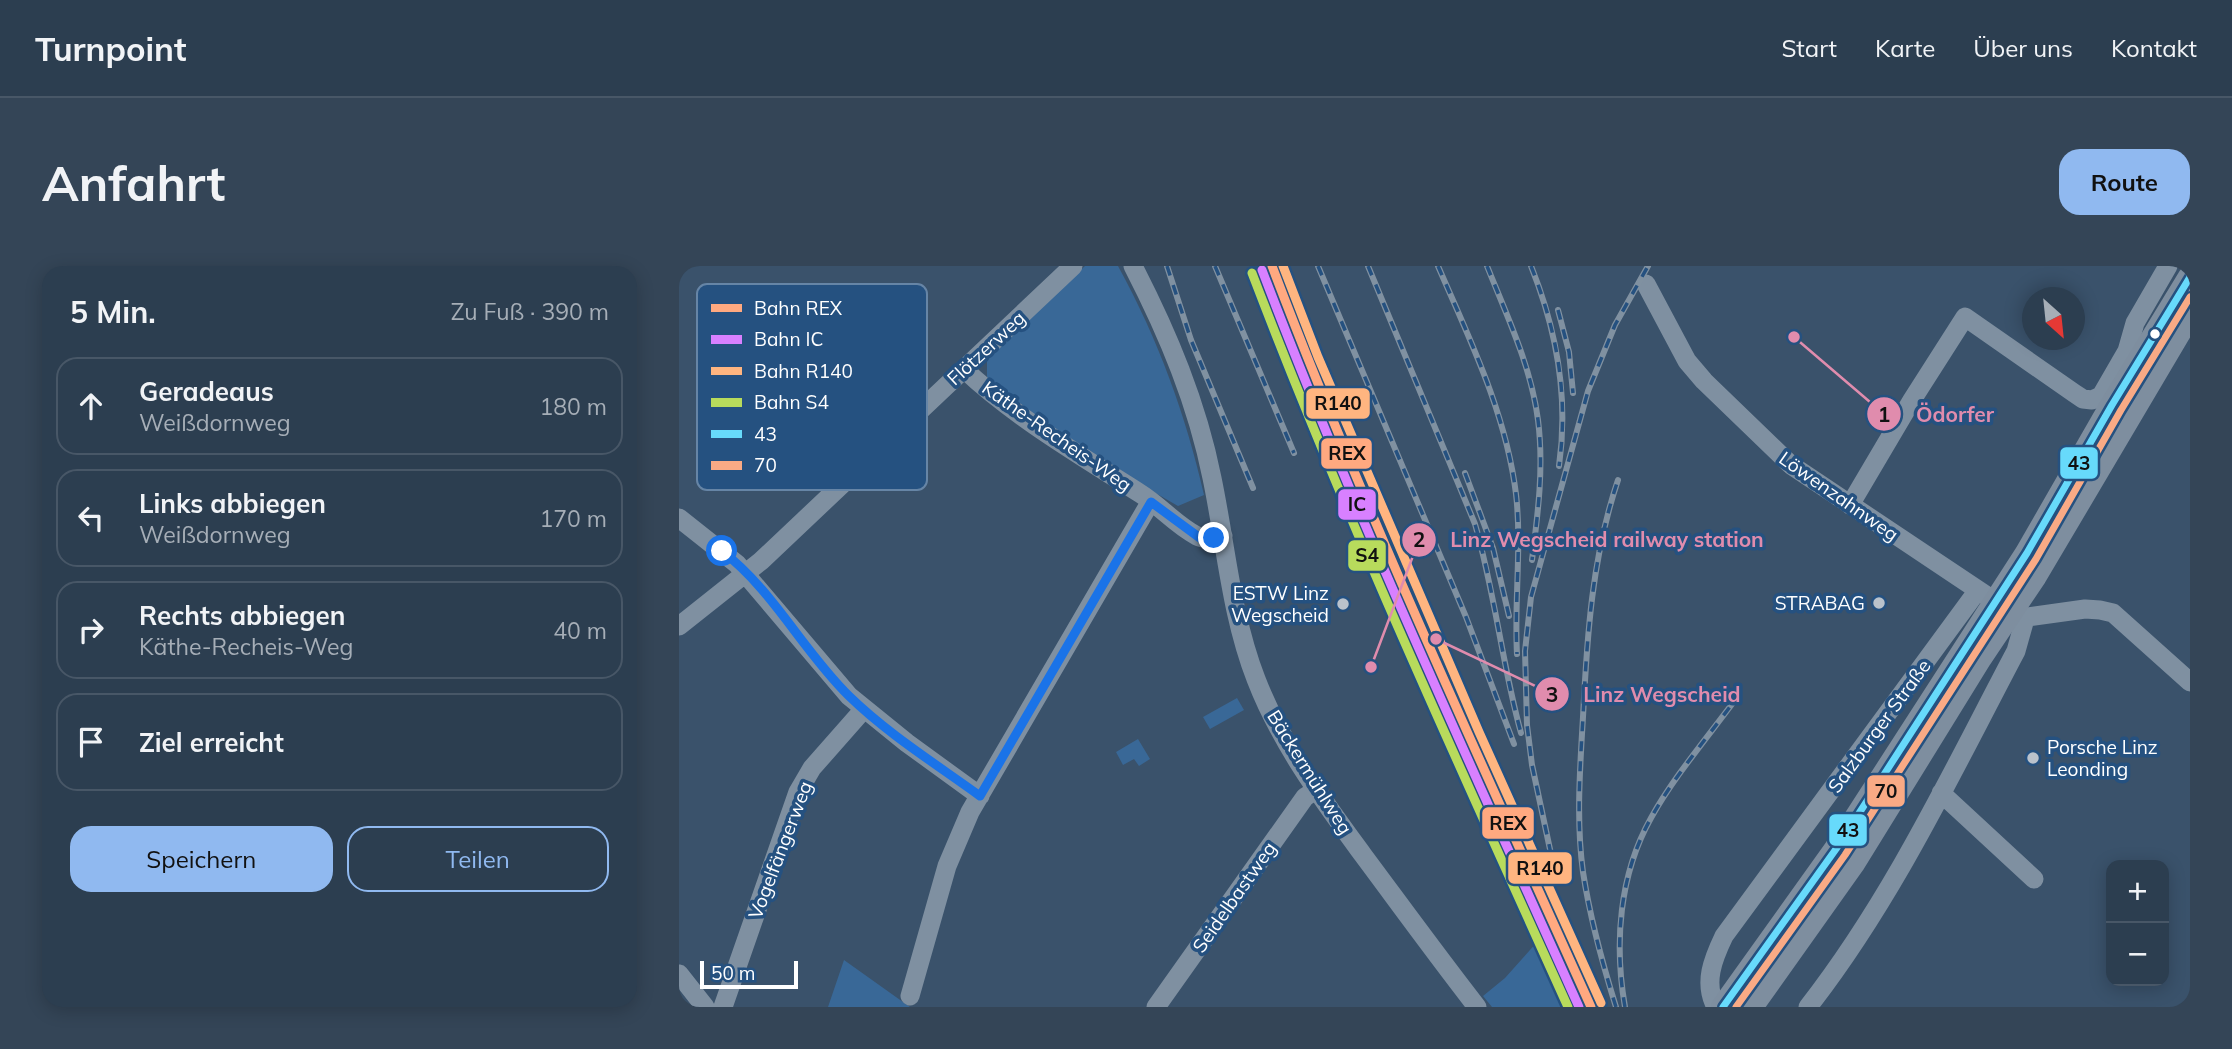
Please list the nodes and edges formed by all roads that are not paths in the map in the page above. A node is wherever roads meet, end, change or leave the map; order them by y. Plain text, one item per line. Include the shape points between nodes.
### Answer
1 (1073, 266) edge
2 (1133, 266) edge
3 (2168, 266) edge
4 (2190, 277) edge
5 (1646, 284) dead end
6 (2190, 314) edge
7 (964, 369) junction
8 (927, 404) edge
9 (835, 490) edge
10 (1151, 502) junction
11 (1850, 505) junction
12 (679, 519) edge
13 (1223, 537) junction
14 (746, 573) junction
15 (2002, 605) junction
16 (679, 626) edge
17 (2190, 682) edge
18 (864, 709) junction
19 (1316, 790) junction
20 (1941, 793) junction
21 (980, 796) junction
22 (2034, 879) dead end
23 (1799, 923) junction
24 (679, 974) edge
25 (910, 996) dead end
26 (705, 1007) edge
27 (723, 1007) edge
28 (1156, 1007) edge
29 (1477, 1007) edge
30 (1716, 1007) edge
31 (1723, 1007) edge
32 (1751, 1007) edge
33 (1808, 1007) edge

1 - 7 street, Flötzerweg
2 - 13 street, Bäckermühlweg via 1191,400 1204,440
3 - 11 street via 2136,323 2127,351 2101,396 2092,400 2083,399 1965,317
4 - 15 main road, Salzburger Straße via 2027,553
5 - 11 street, Löwenzahnweg via 1687,361 1704,381 1791,465
6 - 15 main road, Salzburger Straße via 2088,489
7 - 8 street, Flötzerweg
7 - 10 street, Käthe-Recheis-Weg via 1038,426
9 - 14 street, Flötzerweg
10 - 13 street, Käthe-Recheis-Weg via 1200,538
10 - 21 street
11 - 15 street, Löwenzahnweg
12 - 14 street
13 - 19 street, Bäckermühlweg via 1232,597 1255,678 1283,737
14 - 16 street, Flötzerweg
14 - 18 street via 819,663
15 - 17 street via 2113,613
15 - 20 street, Salzburger Straße via 2016,651
15 - 23 main road, Salzburger Straße via 1854,862
15 - 30 street, Salzburger Straße via 1724,936 1708,981
18 - 21 street
18 - 27 street, Vogelfängerweg via 812,768 798,792
19 - 28 street, Seidelbastweg via 1305,797
19 - 29 street, Bäckermühlweg
20 - 22 street
20 - 33 street, Salzburger Straße via 1879,904
21 - 25 street via 947,866
23 - 31 main road, Salzburger Straße
23 - 32 main road, Salzburger Straße
24 - 26 street

